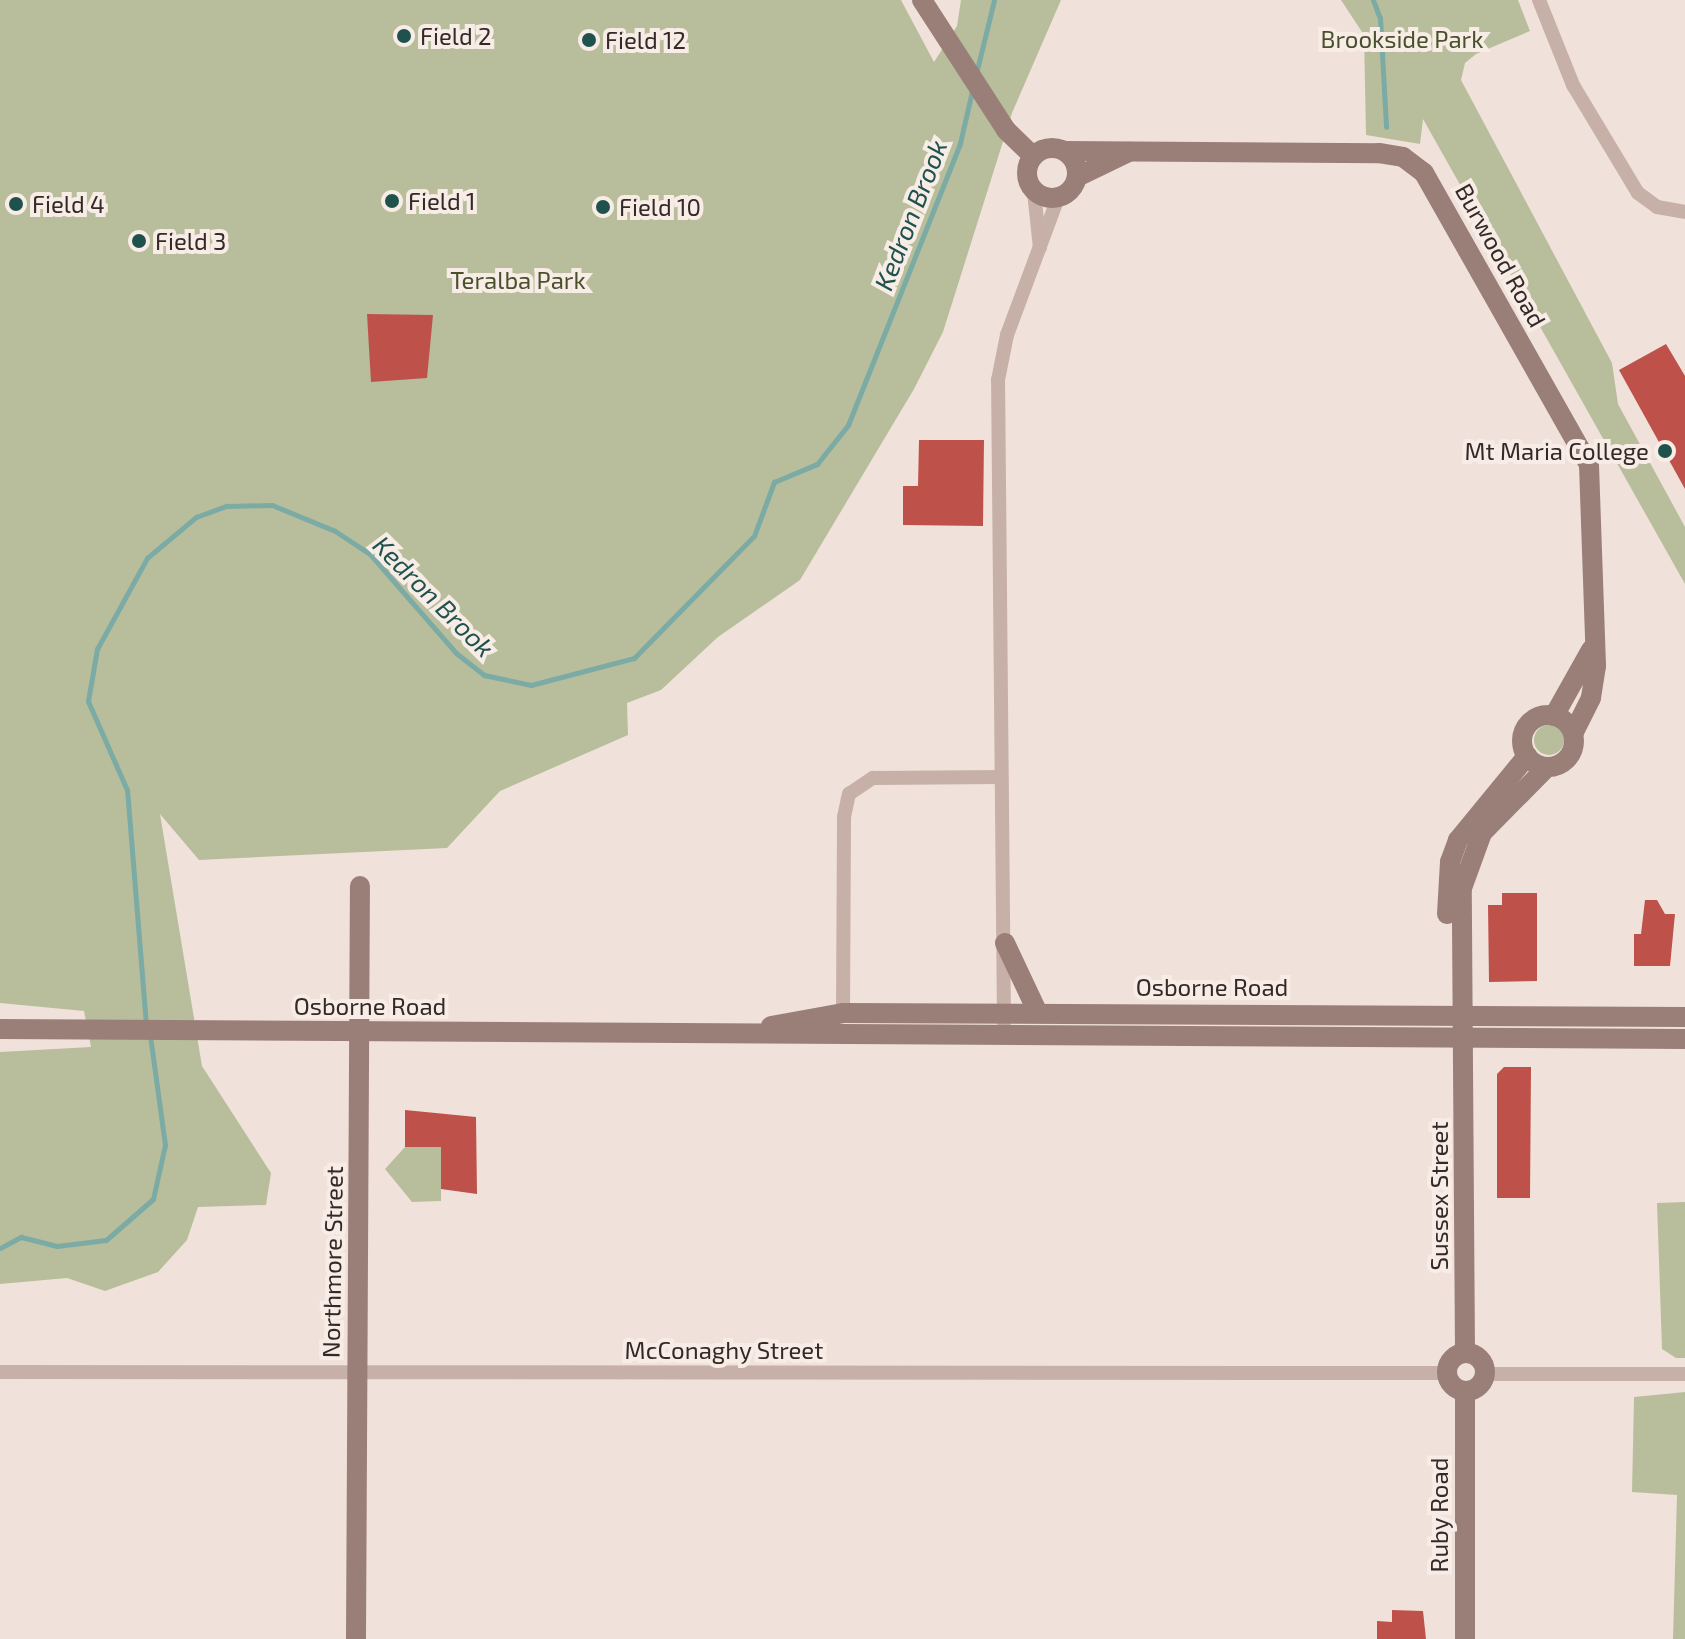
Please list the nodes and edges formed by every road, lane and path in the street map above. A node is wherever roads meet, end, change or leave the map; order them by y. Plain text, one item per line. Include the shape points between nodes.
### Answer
1 (922, 0) edge
2 (1539, 0) edge
3 (1064, 151) junction
4 (1129, 152) junction
5 (1033, 156) junction
6 (1077, 177) junction
7 (1034, 192) junction
8 (1058, 198) junction
9 (1685, 212) edge
10 (1040, 248) junction
11 (1591, 650) junction
12 (1554, 716) junction
13 (1573, 734) junction
14 (1527, 756) junction
15 (1546, 768) junction
16 (1001, 777) junction
17 (360, 886) dead end
18 (1005, 943) junction
19 (843, 1013) junction
20 (1004, 1013) junction
21 (1038, 1013) junction
22 (1456, 1013) junction
23 (1685, 1017) edge
24 (0, 1029) edge
25 (740, 1032) junction
26 (359, 1033) junction
27 (1004, 1039) junction
28 (1685, 1039) edge
29 (1462, 1040) junction
30 (1465, 1353) junction
31 (356, 1371) junction
32 (0, 1372) edge
33 (1448, 1373) junction
34 (1485, 1374) junction
35 (1685, 1374) edge
36 (1465, 1391) junction
37 (356, 1639) edge
38 (1465, 1639) edge

1 - 5 street via 1006,130
2 - 9 street via 1573,85 1638,193 1657,207
3 - 4 street, Burwood Road
3 - 5 street via 1048,148
3 - 6 street via 1075,162
4 - 6 street
4 - 11 street, Burwood Road via 1391,154 1424,173 1589,465
5 - 7 street via 1027,178
6 - 8 street
7 - 8 street
7 - 10 street
8 - 10 street
10 - 16 street via 1007,335 998,380
11 - 12 street, Burwood Road
11 - 13 street, Burwood Road via 1595,685
12 - 13 street
12 - 14 street via 1527,726
13 - 15 street via 1569,757
14 - 15 street
14 - 22 street via 1508,787 1471,819 1450,862 1446,974
15 - 22 street via 1472,850 1460,902
16 - 18 street
16 - 19 street via 873,778 849,794 844,817
17 - 26 street, Northmore Street
18 - 20 street
18 - 21 street
19 - 20 street, Osborne Road
19 - 25 street, Osborne Road
20 - 21 street, Osborne Road
20 - 27 street
21 - 22 street, Osborne Road
22 - 23 street, Osborne Road
22 - 29 street
24 - 26 street, Osborne Road
25 - 26 street, Osborne Road
25 - 27 street, Osborne Road
26 - 31 street, Northmore Street
27 - 29 street, Osborne Road
28 - 29 street, Osborne Road
29 - 30 street, Sussex Street
30 - 33 street via 1452,1360
30 - 34 street via 1481,1360
31 - 32 street, McConaghy Street
31 - 33 street, McConaghy Street
31 - 37 street, Northmore Street
33 - 36 street
34 - 35 street
34 - 36 street via 1480,1385
36 - 38 street, Ruby Road

